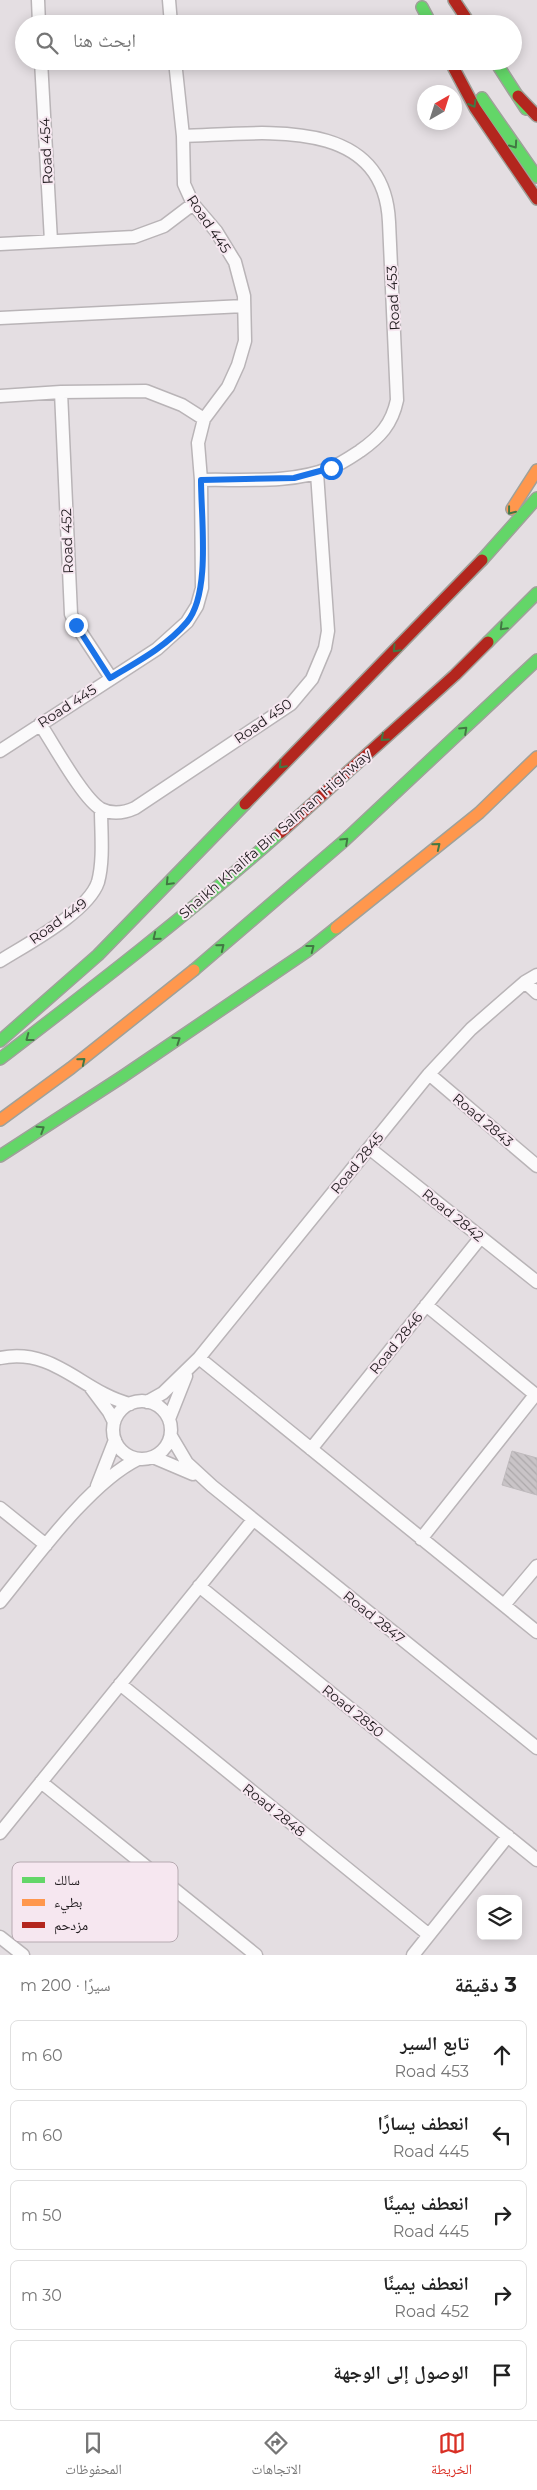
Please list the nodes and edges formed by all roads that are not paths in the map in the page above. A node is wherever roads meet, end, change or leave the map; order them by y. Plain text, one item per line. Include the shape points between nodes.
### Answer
1 (38, 0) edge
2 (169, 0) edge
3 (454, 0) edge
4 (420, 4) edge
5 (39, 15) edge
6 (171, 15) edge
7 (427, 15) edge
8 (464, 15) edge
9 (42, 70) edge
10 (176, 70) edge
11 (455, 70) edge
12 (464, 70) edge
13 (501, 70) edge
14 (518, 96) junction
15 (537, 116) edge
16 (537, 125) edge
17 (183, 136) junction
18 (537, 177) edge
19 (537, 199) edge
20 (193, 204) junction
21 (51, 241) junction
22 (0, 244) edge
23 (244, 306) junction
24 (0, 318) edge
25 (61, 392) junction
26 (0, 396) edge
27 (204, 419) junction
28 (537, 470) edge
29 (317, 473) junction
30 (201, 480) junction
31 (537, 498) edge
32 (537, 592) edge
33 (430, 614) junction
34 (537, 660) edge
35 (110, 678) junction
36 (40, 724) junction
37 (0, 750) edge
38 (537, 757) edge
39 (101, 809) junction
40 (0, 962) edge
41 (537, 975) edge
42 (525, 982) junction
43 (537, 993) edge
44 (0, 1041) edge
45 (0, 1059) edge
46 (429, 1074) junction
47 (0, 1120) edge
48 (369, 1148) junction
49 (0, 1156) edge
50 (537, 1166) edge
51 (481, 1237) junction
52 (537, 1282) edge
53 (426, 1305) junction
54 (0, 1358) edge
55 (195, 1363) junction
56 (89, 1386) junction
57 (536, 1396) edge
58 (147, 1402) junction
59 (130, 1404) junction
60 (168, 1419) junction
61 (114, 1422) junction
62 (171, 1436) junction
63 (115, 1440) junction
64 (310, 1449) junction
65 (153, 1457) junction
66 (138, 1459) junction
67 (212, 1486) junction
68 (95, 1490) junction
69 (0, 1508) edge
70 (252, 1520) junction
71 (421, 1539) junction
72 (46, 1546) junction
73 (537, 1566) edge
74 (199, 1586) junction
75 (0, 1602) edge
76 (504, 1605) junction
77 (537, 1632) edge
78 (120, 1684) junction
79 (537, 1748) edge
80 (41, 1782) junction
81 (0, 1833) edge
82 (508, 1836) junction
83 (537, 1860) edge
84 (140, 1862) edge
85 (178, 1892) edge
86 (429, 1935) junction
87 (0, 1937) edge
88 (23, 1955) edge
89 (256, 1955) edge
90 (413, 1955) edge

1 - 5 street
2 - 6 street
3 - 8 main road
4 - 7 main road
9 - 21 street, Road 454
10 - 17 street, Road 445
11 -> 19 main road via 475,108
12 -> 18 main road
13 - 14 main road
14 - 15 main road
14 - 16 main road
17 - 20 street, Road 445 via 184,184
17 - 29 street, Road 453 via 287,133 322,138 365,162 381,183 389,209 397,388 395,411 375,440 344,461
20 - 21 street via 164,226 134,237
20 - 23 street, Road 445 via 216,231 235,262
21 - 22 street
23 - 24 street
23 - 27 street, Road 445 via 245,340 238,365 228,386
25 - 26 street
25 - 27 street via 146,391 182,405
25 - 35 street, Road 452 via 71,614
27 - 30 street, Road 445 via 198,443
28 -> 33 main road via 516,505
29 - 30 street, Road 453 via 294,478
29 - 39 street, Road 450 via 328,631 325,648 312,679 290,704 135,808 118,813
30 - 35 street, Road 445 via 202,588 196,606 187,622 157,649
31 - 33 main road
32 -> 45 main road, Shaikh Khalifa Bin Salman Highway via 455,674 227,880
33 -> 44 main road via 98,955
47 -> 34 main road via 72,1069 255,919 347,839
35 - 36 street, Road 445
36 - 37 street, Road 445
36 - 39 street via 89,797
49 -> 38 main road via 306,952 479,813
39 - 40 street, Road 449 via 100,873 94,892 82,907
41 - 42 street, Road 2845
42 - 43 street
42 - 46 street, Road 2845 via 471,1028
46 - 48 street, Road 2845
46 - 50 street, Road 2843
48 - 51 street, Road 2842
48 - 55 street, Road 2845
51 - 52 street, Road 2842
51 - 53 street, Road 2846
53 - 57 street
53 - 64 street, Road 2846
54 - 56 street via 30,1357 53,1363
55 - 58 street, Road 2845 via 163,1393
55 - 60 street, Road 2845
55 - 64 street
56 - 59 street
56 - 61 street
57 - 71 street
58 - 59 street
58 - 60 street via 160,1408
59 - 61 street via 120,1411
60 - 62 street
61 - 63 street
62 - 65 street
62 - 67 street, Road 2847 via 188,1463
63 - 66 street via 124,1453
63 - 68 street
64 - 71 street
65 - 66 street
65 - 67 street, Road 2847 via 184,1469
66 - 68 street
67 - 70 street, Road 2847
68 - 72 street
69 - 72 street
70 - 74 street
70 - 79 street, Road 2847
71 - 76 street
72 - 75 street
73 - 76 street
74 - 78 street
74 - 82 street, Road 2850
76 - 77 street
78 - 80 street
78 - 86 street, Road 2848
80 - 81 street
80 - 84 street
82 - 83 street, Road 2850
82 - 86 street
85 - 89 street
86 - 90 street
87 - 88 street

